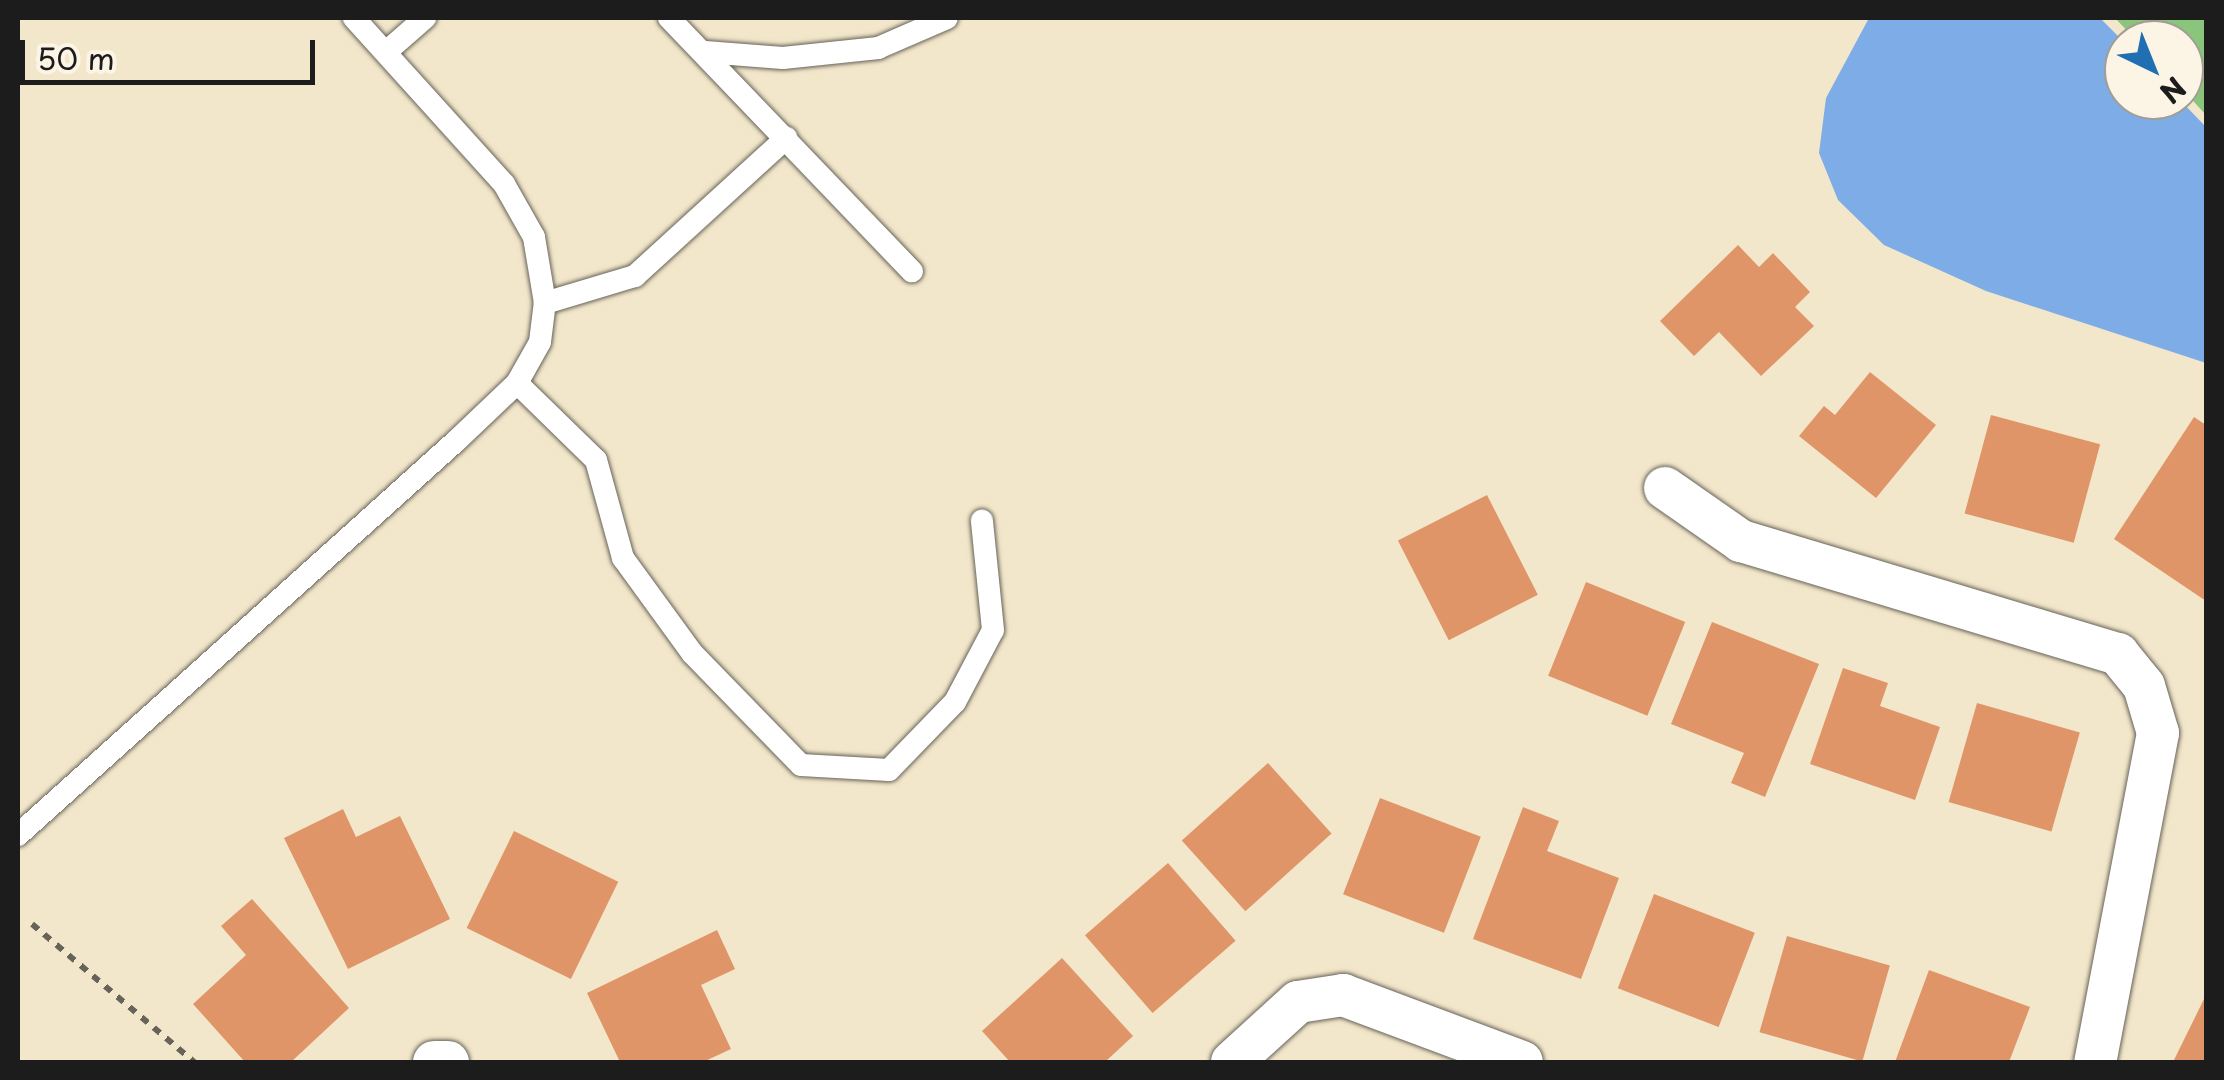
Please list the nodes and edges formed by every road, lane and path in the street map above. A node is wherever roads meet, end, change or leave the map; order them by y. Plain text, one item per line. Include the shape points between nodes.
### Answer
1 (354, 18) edge
2 (425, 18) edge
3 (670, 18) edge
4 (947, 18) edge
5 (386, 52) junction
6 (705, 52) junction
7 (786, 138) junction
8 (912, 271) dead end
9 (545, 302) junction
10 (517, 383) junction
11 (1665, 488) dead end
12 (982, 520) dead end
13 (18, 835) edge
14 (32, 924) dead end
15 (194, 1062) edge
16 (434, 1062) edge
17 (448, 1062) edge
18 (1232, 1062) edge
19 (1522, 1062) edge
20 (2095, 1062) edge

1 - 5 lane
2 - 5 lane
3 - 6 lane
4 - 6 lane via 878,48 783,58
5 - 9 lane via 504,184 534,237
6 - 7 lane
7 - 8 lane
7 - 9 lane via 635,276
9 - 10 lane via 540,342
10 - 12 lane via 596,460 623,558 692,652 801,765 889,770 955,702 993,630
10 - 13 lane
11 - 20 street via 1741,541 2118,654 2144,686 2158,733
14 - 15 path
16 - 17 street
18 - 19 street via 1298,1002 1342,994

